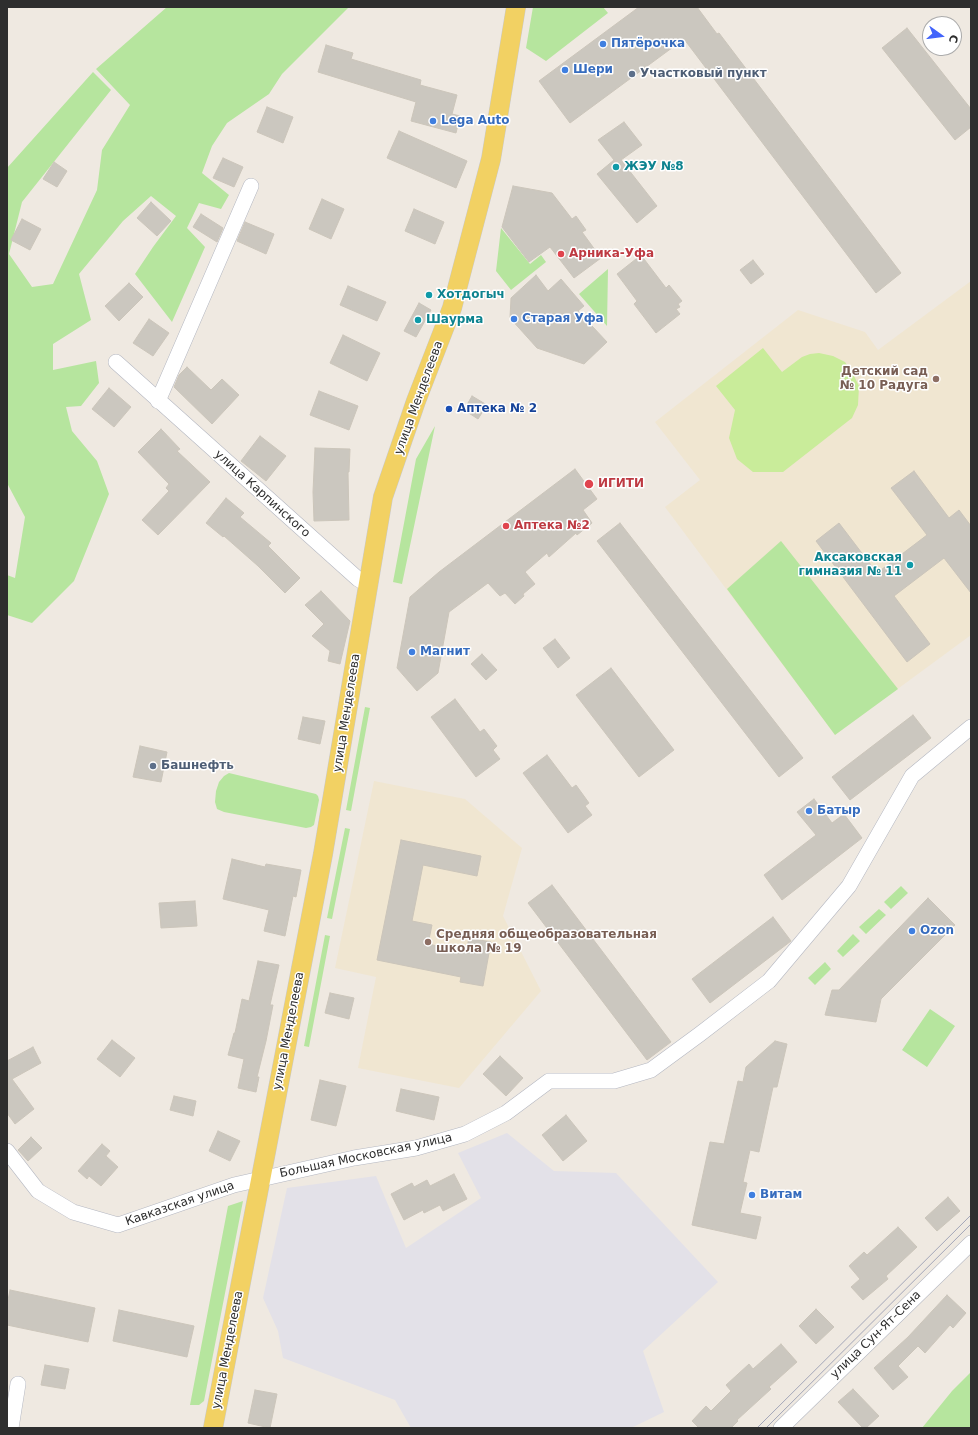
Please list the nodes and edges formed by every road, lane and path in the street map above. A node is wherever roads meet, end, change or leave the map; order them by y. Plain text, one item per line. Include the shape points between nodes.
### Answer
1 (516, 7) edge
2 (250, 186) dead end
3 (116, 362) dead end
4 (158, 400) junction
5 (368, 585) junction
6 (971, 727) edge
7 (7, 1151) edge
8 (260, 1178) junction
9 (971, 1242) edge
10 (18, 1384) dead end
11 (11, 1428) edge
12 (213, 1428) edge
13 (781, 1428) edge

1 - 5 main road, улица Менделеева via 491,159 452,308 416,401 383,498
2 - 4 street
3 - 4 street, улица Карпинского
4 - 5 street, улица Карпинского via 358,579
5 - 8 main road, улица Менделеева via 325,846
6 - 8 street, Большая Московская улица via 912,776 849,886 769,981 650,1070 614,1081 549,1081 506,1113 465,1134 416,1148
7 - 8 street, Кавказская улица via 38,1191 73,1212 118,1226
8 - 12 main road, улица Менделеева
9 - 13 street, улица Сун-Ят-Сена
10 - 11 street

